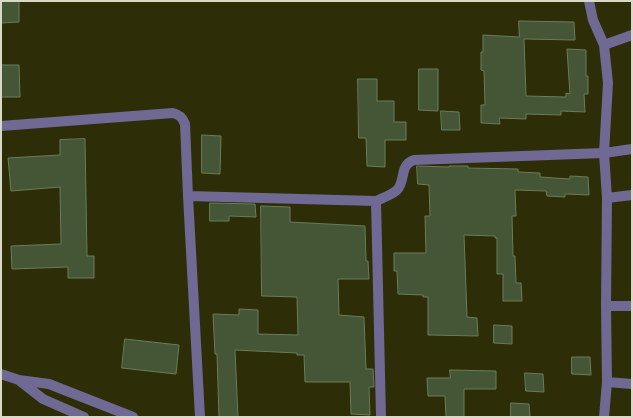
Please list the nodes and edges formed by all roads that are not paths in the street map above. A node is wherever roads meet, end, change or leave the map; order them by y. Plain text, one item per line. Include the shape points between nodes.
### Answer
1 (589, 1) edge
2 (632, 35) edge
3 (604, 45) junction
4 (1, 126) edge
5 (632, 149) edge
6 (604, 153) junction
7 (632, 195) edge
8 (188, 196) junction
9 (607, 198) junction
10 (376, 201) junction
11 (606, 306) junction
12 (632, 306) edge
13 (1, 374) edge
14 (19, 380) junction
15 (607, 382) junction
16 (632, 384) edge
17 (84, 417) edge
18 (133, 417) edge
19 (200, 417) edge
20 (381, 417) edge
21 (604, 417) edge

1 - 3 street
2 - 3 street
3 - 6 street via 608,83
4 - 8 street via 179,114 185,124
5 - 6 street
6 - 9 street
6 - 10 street via 414,160 405,167 397,190
7 - 9 street
8 - 10 street
8 - 19 street
9 - 11 street
10 - 20 street
11 - 12 street
11 - 15 street
13 - 14 street
14 - 17 street via 43,399
14 - 18 street via 49,384
15 - 16 street
15 - 21 street

